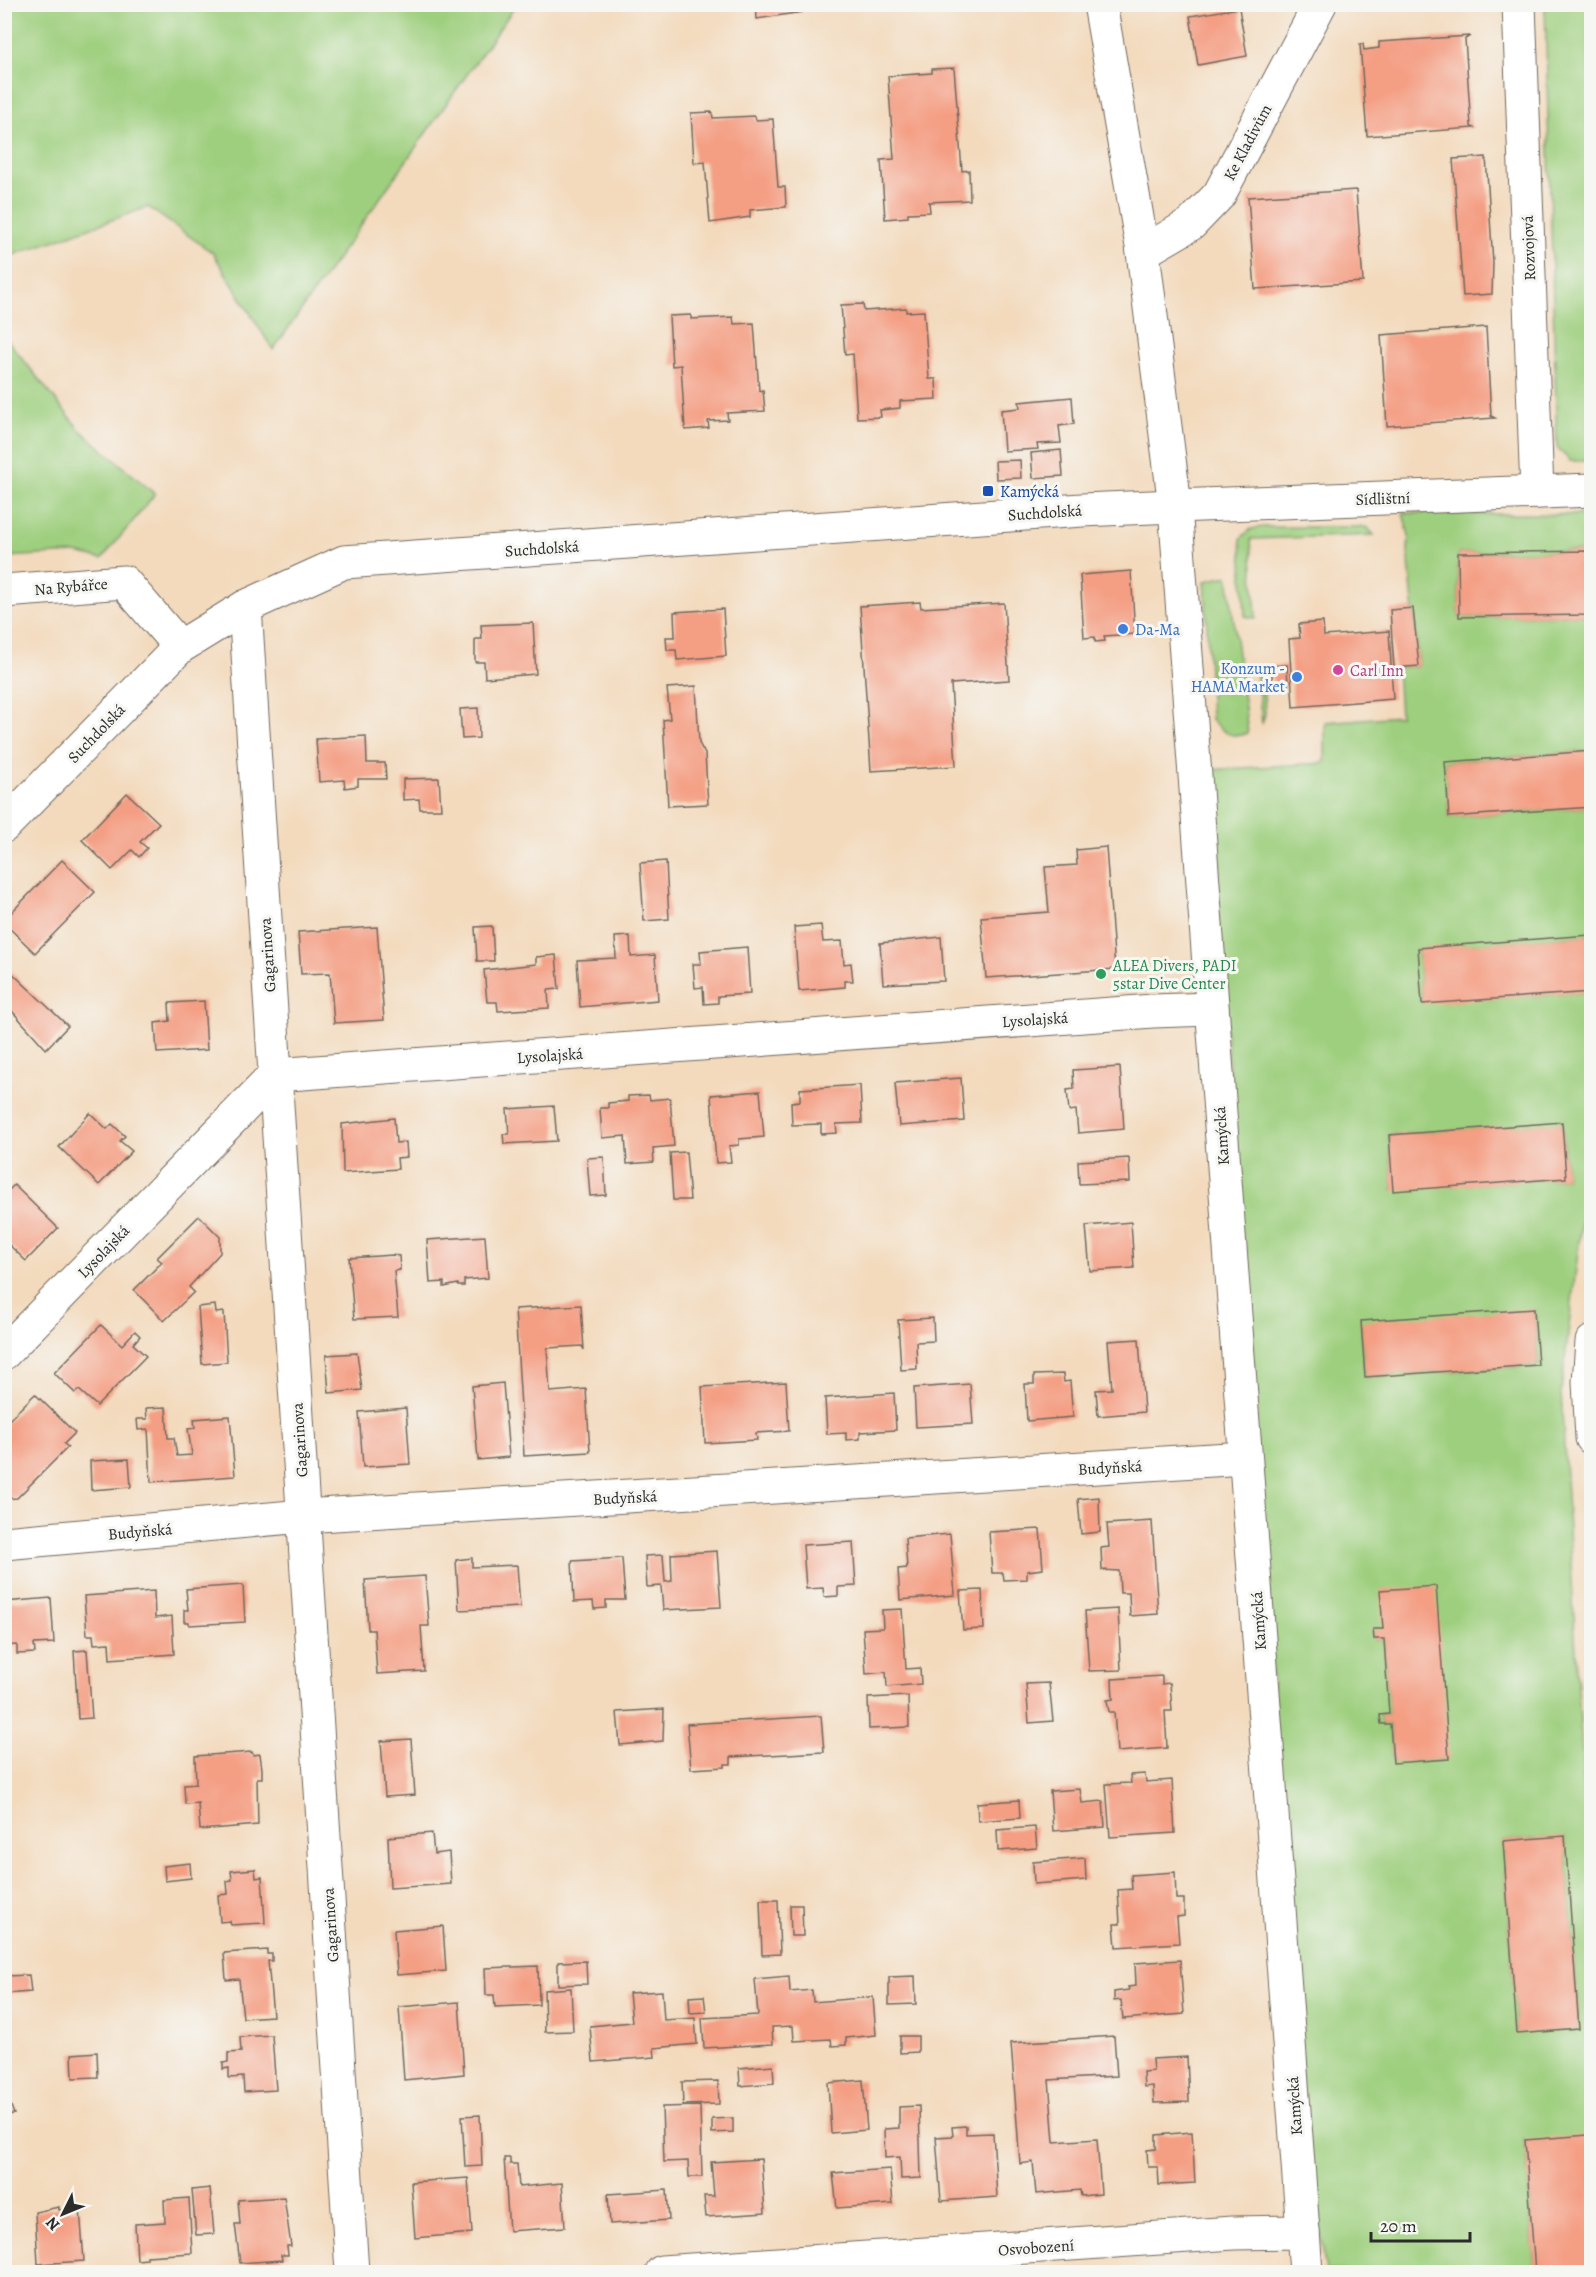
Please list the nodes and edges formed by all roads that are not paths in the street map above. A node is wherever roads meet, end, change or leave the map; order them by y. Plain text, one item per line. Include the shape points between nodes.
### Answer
1 (1100, 4) edge
2 (1320, 4) edge
3 (1519, 4) edge
4 (1143, 252) junction
5 (1592, 490) edge
6 (1537, 492) junction
7 (1175, 506) junction
8 (4, 591) edge
9 (245, 607) junction
10 (180, 647) junction
11 (4, 826) edge
12 (1212, 1009) junction
13 (275, 1075) junction
14 (1592, 1342) edge
15 (4, 1353) edge
16 (1592, 1438) edge
17 (1245, 1458) junction
18 (303, 1516) junction
19 (4, 1543) edge
20 (1303, 2232) junction
21 (811, 2267) edge
22 (352, 2272) edge
23 (662, 2272) edge
24 (1306, 2272) edge

1 - 4 street, Kamýcká
2 - 4 street, Ke Kladivům via 1219,195 1191,224
3 - 6 street, Rozvojová
4 - 7 street, Kamýcká
5 - 6 street, Sídlištní
6 - 7 street, Sídlištní
7 - 9 street, Suchdolská via 1070,510 344,562
7 - 12 street, Kamýcká
8 - 10 street, Na Rybářce via 124,582
9 - 10 street, Suchdolská
9 - 13 street, Gagarinova
10 - 11 street, Suchdolská
12 - 13 street, Lysolajská
12 - 17 street, Kamýcká
13 - 15 street, Lysolajská
13 - 18 street, Gagarinova
14 - 16 street
17 - 18 street, Budyňská
17 - 20 street, Kamýcká
18 - 19 street, Budyňská
18 - 22 street, Gagarinova
20 - 21 street, Osvobození via 1233,2233
20 - 24 street, Kamýcká
21 - 23 street, Osvobození

